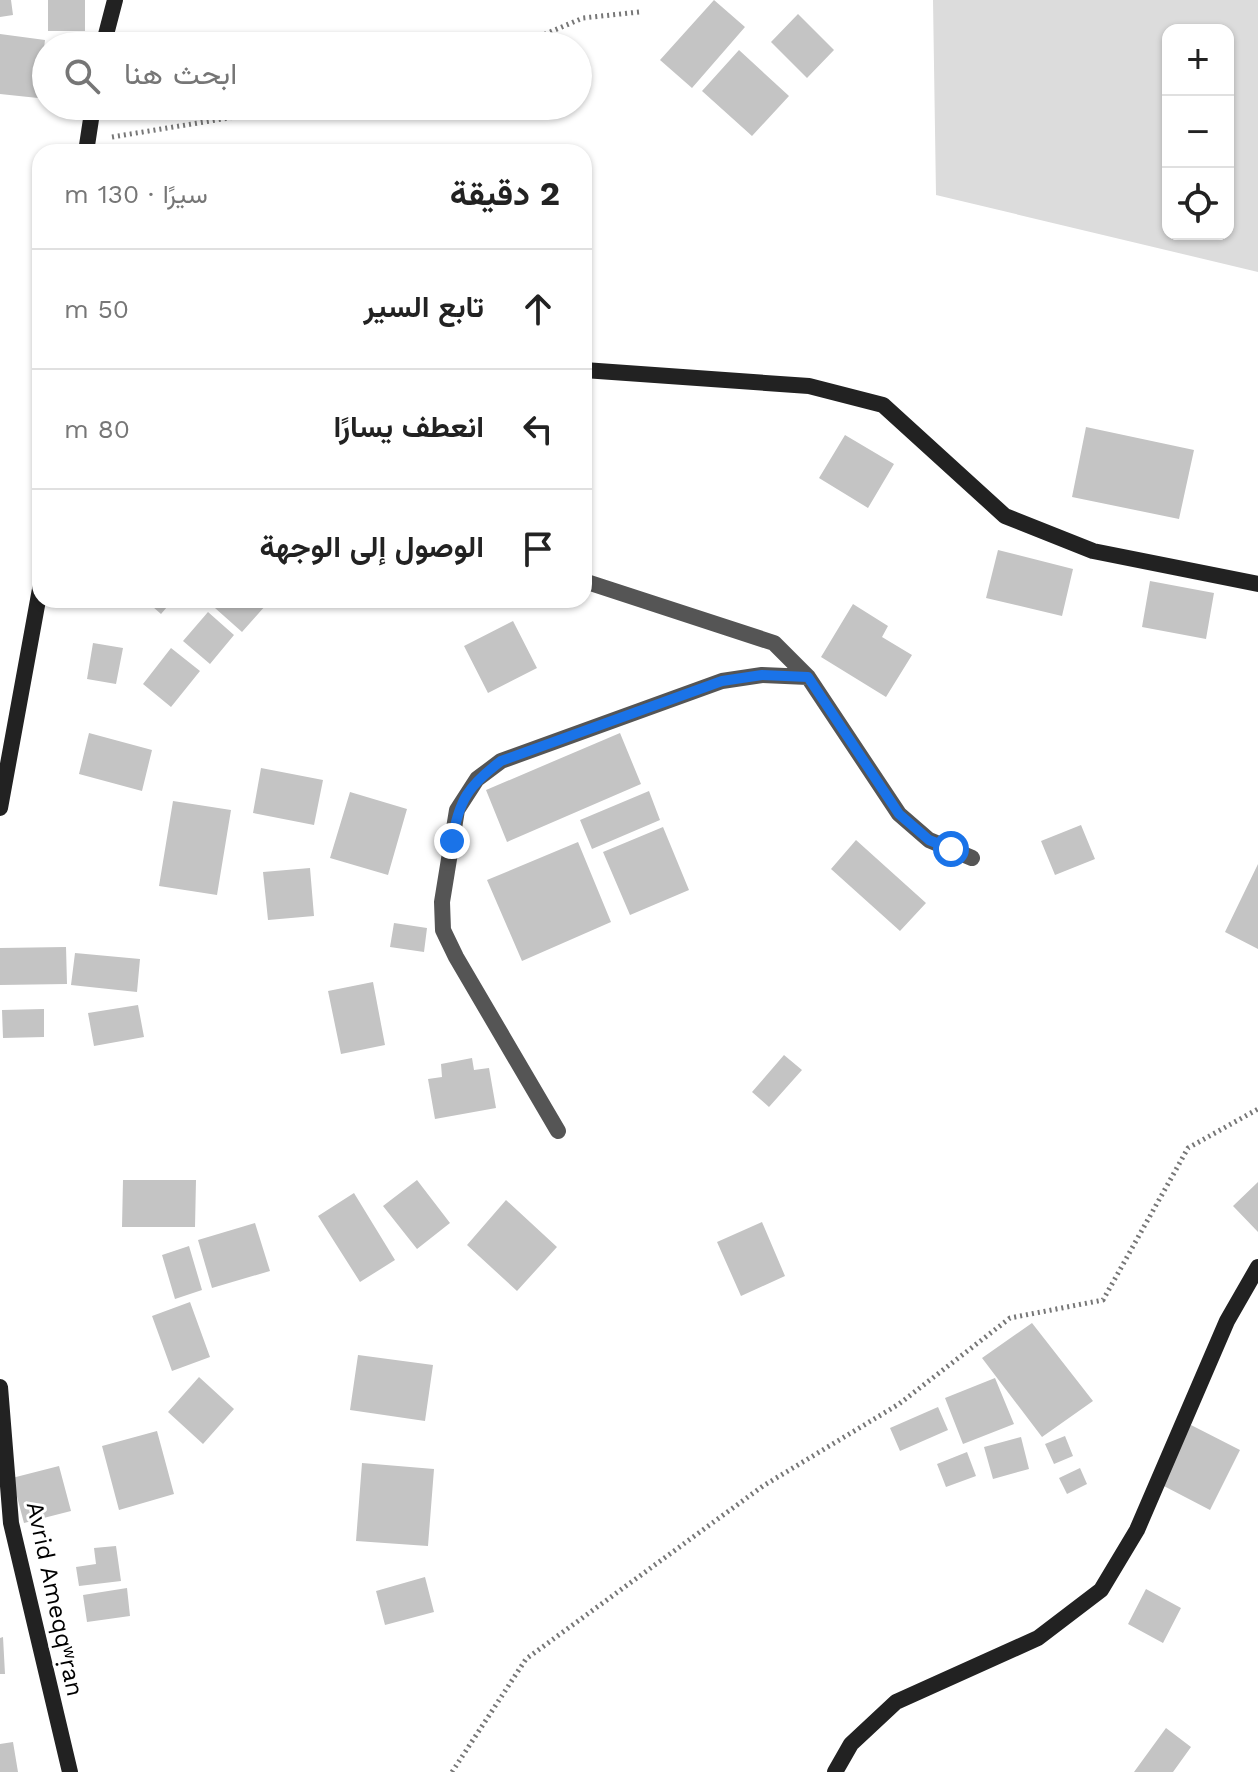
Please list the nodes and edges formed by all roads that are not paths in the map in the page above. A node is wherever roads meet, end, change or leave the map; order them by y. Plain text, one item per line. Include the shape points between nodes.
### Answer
1 (115, 0) edge
2 (107, 32) edge
3 (91, 120) edge
4 (87, 144) edge
5 (592, 371) edge
6 (592, 584) edge
7 (1258, 584) edge
8 (37, 608) edge
9 (808, 677) junction
10 (0, 808) edge
11 (972, 858) dead end
12 (558, 1131) dead end
13 (1258, 1267) edge
14 (0, 1387) edge
15 (70, 1772) edge
16 (835, 1772) edge

1 - 2 street
3 - 4 street
5 - 7 street via 809,386 883,405 1005,516 1093,551
6 - 9 street via 774,643
8 - 10 street
9 - 11 street via 899,814 929,840
9 - 12 street via 762,675 722,681 501,761 477,779 457,810 442,902 443,930
13 - 16 street via 1227,1321 1137,1530 1101,1590 1038,1638 896,1702 851,1744
14 - 15 street, Avrid Ameqqʷṛan via 11,1523

